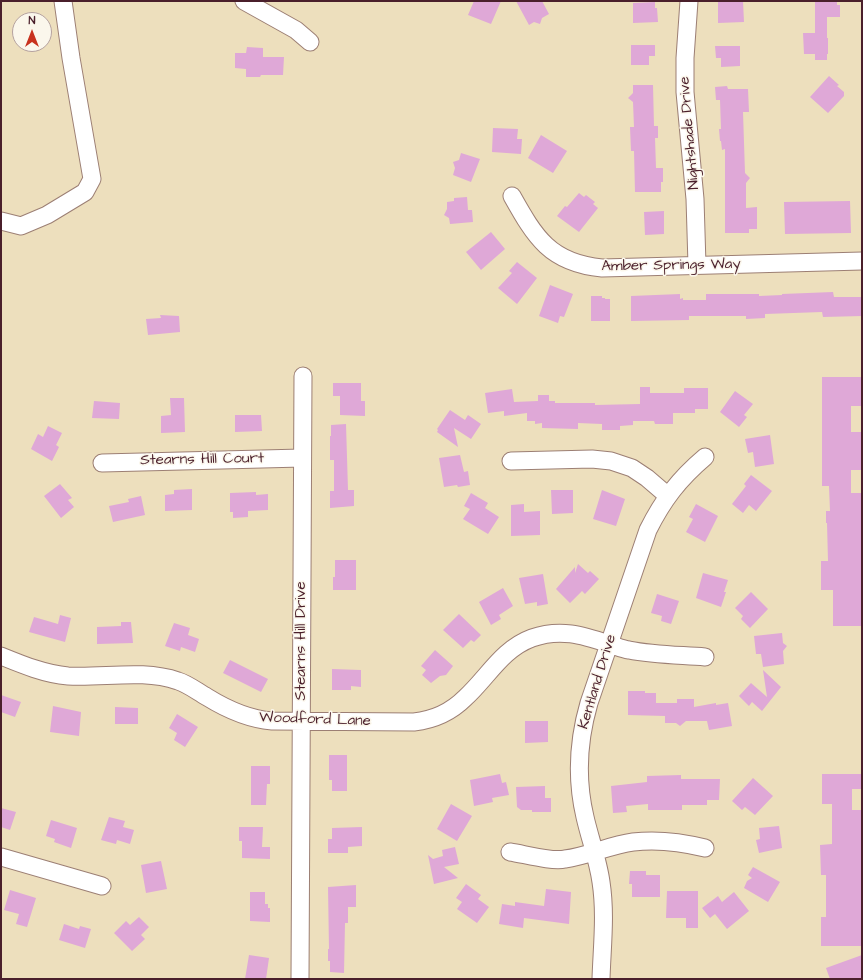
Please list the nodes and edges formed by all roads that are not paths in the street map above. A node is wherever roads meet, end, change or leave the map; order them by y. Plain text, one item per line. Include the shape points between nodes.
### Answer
1 (63, 1) edge
2 (244, 1) edge
3 (689, 1) edge
4 (310, 42) dead end
5 (512, 196) dead end
6 (1, 221) edge
7 (862, 261) edge
8 (697, 265) junction
9 (303, 376) dead end
10 (705, 456) dead end
11 (302, 458) junction
12 (511, 461) dead end
13 (102, 463) dead end
14 (668, 496) junction
15 (609, 644) junction
16 (1, 656) edge
17 (705, 656) dead end
18 (301, 722) junction
19 (705, 848) dead end
20 (510, 852) dead end
21 (594, 852) junction
22 (1, 856) edge
23 (102, 886) dead end
24 (300, 979) edge
25 (601, 979) edge

1 - 6 street via 92,179 85,192 47,215 21,226
2 - 4 street via 296,30
3 - 8 street, Nightshade Drive via 684,82 695,199
5 - 8 street, Amber Springs Way via 539,239 551,250 573,262 602,268
7 - 8 street, Amber Springs Way
9 - 11 street, Stearns Hill Drive
10 - 14 street, Kentland Drive via 689,470
11 - 13 street, Stearns Hill Court
11 - 18 street, Stearns Hill Drive
12 - 14 street via 602,459 632,468
14 - 15 street, Kentland Drive via 646,536
15 - 17 street, Woodford Lane via 645,653
15 - 18 street, Woodford Lane via 569,633 532,638 505,654 472,692 456,706 420,721
15 - 21 street, Kentland Drive via 586,714 579,754 580,794
16 - 18 street, Woodford Lane via 59,675 158,676 179,681 226,708 248,717 272,722
18 - 24 street, Stearns Hill Drive
19 - 21 street via 651,840
20 - 21 street via 563,860
21 - 25 street, Kentland Drive via 602,900
22 - 23 street

